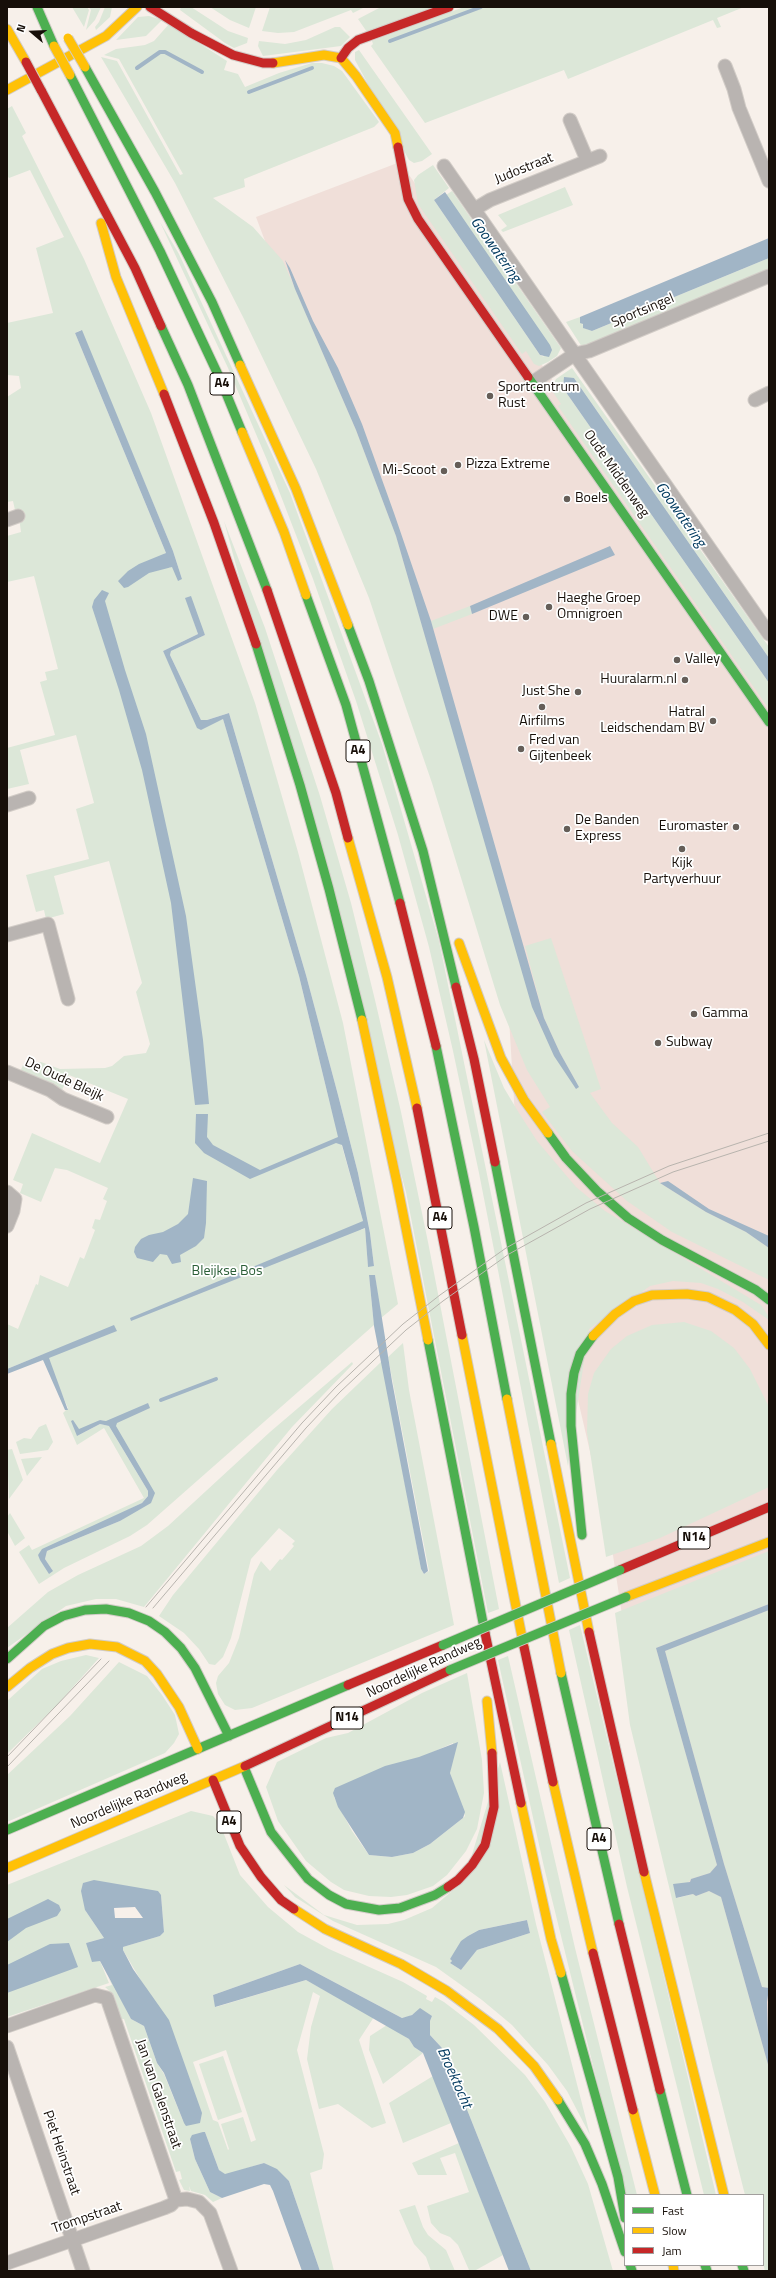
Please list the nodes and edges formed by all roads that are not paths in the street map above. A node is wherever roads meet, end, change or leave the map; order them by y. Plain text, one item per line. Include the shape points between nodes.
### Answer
1 (37, 7) edge
2 (138, 7) edge
3 (150, 7) edge
4 (449, 7) edge
5 (116, 12) dead end
6 (178, 13) dead end
7 (7, 29) edge
8 (66, 35) dead end
9 (208, 40) junction
10 (92, 42) junction
11 (341, 58) junction
12 (725, 66) dead end
13 (7, 90) edge
14 (570, 120) dead end
15 (444, 166) dead end
16 (769, 181) edge
17 (92, 189) junction
18 (475, 209) junction
19 (769, 276) edge
20 (575, 354) junction
21 (533, 382) junction
22 (769, 393) edge
23 (755, 400) dead end
24 (769, 634) edge
25 (769, 722) edge
26 (29, 798) dead end
27 (7, 805) edge
28 (423, 851) junction
29 (448, 916) dead end
30 (454, 931) dead end
31 (7, 935) edge
32 (68, 999) dead end
33 (7, 1072) edge
34 (107, 1117) dead end
35 (7, 1192) edge
36 (7, 1226) edge
37 (769, 1300) edge
38 (769, 1345) edge
39 (769, 1507) edge
40 (769, 1542) edge
41 (481, 1616) junction
42 (590, 1638) junction
43 (7, 1659) edge
44 (7, 1687) edge
45 (230, 1739) junction
46 (200, 1752) junction
47 (243, 1764) junction
48 (212, 1777) junction
49 (7, 1830) edge
50 (7, 1868) edge
51 (7, 2026) edge
52 (7, 2047) edge
53 (655, 2194) edge
54 (687, 2194) edge
55 (724, 2194) edge
56 (176, 2200) junction
57 (624, 2212) edge
58 (74, 2239) junction
59 (624, 2249) edge
60 (7, 2263) edge
61 (83, 2271) edge
62 (231, 2271) edge

1 - 54 main road, A4, bridge via 54,46 157,245 221,380 284,532 346,705 431,1027 474,1227 556,1649 613,1902
2 - 10 main road via 106,36
3 - 9 main road
4 - 11 main road via 358,40
5 - 10 main road
6 - 9 main road
7 - 17 main road, A4, bridge
8 - 28 main road, A4, bridge via 155,192 212,302 296,489 366,673
9 - 11 main road via 233,55 263,63 290,62 324,55
10 - 13 main road
11 - 21 main road, Oude Middenweg via 395,133 408,199 414,213
12 - 16 street
14 - 18 street, Judostraat via 593,158 490,200
15 - 18 street
17 - 41 main road, A4 via 116,277 214,523 261,659 329,889 367,1042 397,1183
17 - 53 main road, A4 via 136,268 149,297 188,385 254,552 310,707 358,869 414,1092 495,1509 549,1765 604,1998
18 - 20 street
19 - 20 street, Sportsingel
20 - 21 street, Sportsingel
20 - 24 street
21 - 25 main road, Oude Middenweg
22 - 23 street
26 - 27 street
28 - 29 main road, A4
28 - 42 main road, A4 via 474,1059
30 - 37 main road via 501,1058 524,1100 566,1158 598,1192 628,1218 668,1243 756,1290
31 - 32 street via 48,924
33 - 34 street, De Oude Bleijk
35 - 36 street via 15,1199
38 - 42 main road, A4 via 753,1324 735,1310 708,1297 687,1294 652,1295 634,1301 615,1314 599,1329 580,1354 571,1394 571,1426
39 - 45 main road, Noordelijke Randweg / N14, bridge via 443,1645
40 - 47 main road, Noordelijke Randweg / N14, bridge via 626,1597 450,1670
41 - 47 main road, A4 via 494,1776 494,1807 487,1840 472,1865 458,1880 436,1895 400,1908 379,1910 346,1904 329,1895 292,1861 271,1832
41 - 57 main road, A4 via 550,1939 618,2177
42 - 55 main road, A4 via 653,1913
43 - 45 main road via 44,1626 63,1616 85,1610 106,1609 129,1613 149,1621 181,1648 195,1668
44 - 46 main road via 30,1668 57,1652 90,1644 117,1647 145,1661 157,1674 180,1707
45 - 46 main road, Noordelijke Randweg / N14
46 - 49 main road, Noordelijke Randweg / N14
47 - 48 main road, Noordelijke Randweg / N14
48 - 50 main road, Noordelijke Randweg / N14
48 - 59 main road, A4 via 243,1851 281,1900 325,1929 401,1964 447,1991 498,2029 534,2066 585,2144 602,2184
51 - 56 street, Jan van Galenstraat via 95,1995 107,1998
52 - 58 street, Piet Heinstraat
56 - 58 street, Trompstraat via 172,2205
56 - 62 street via 200,2202 207,2209
58 - 60 street, Trompstraat
58 - 61 street, Piet Heinstraat

